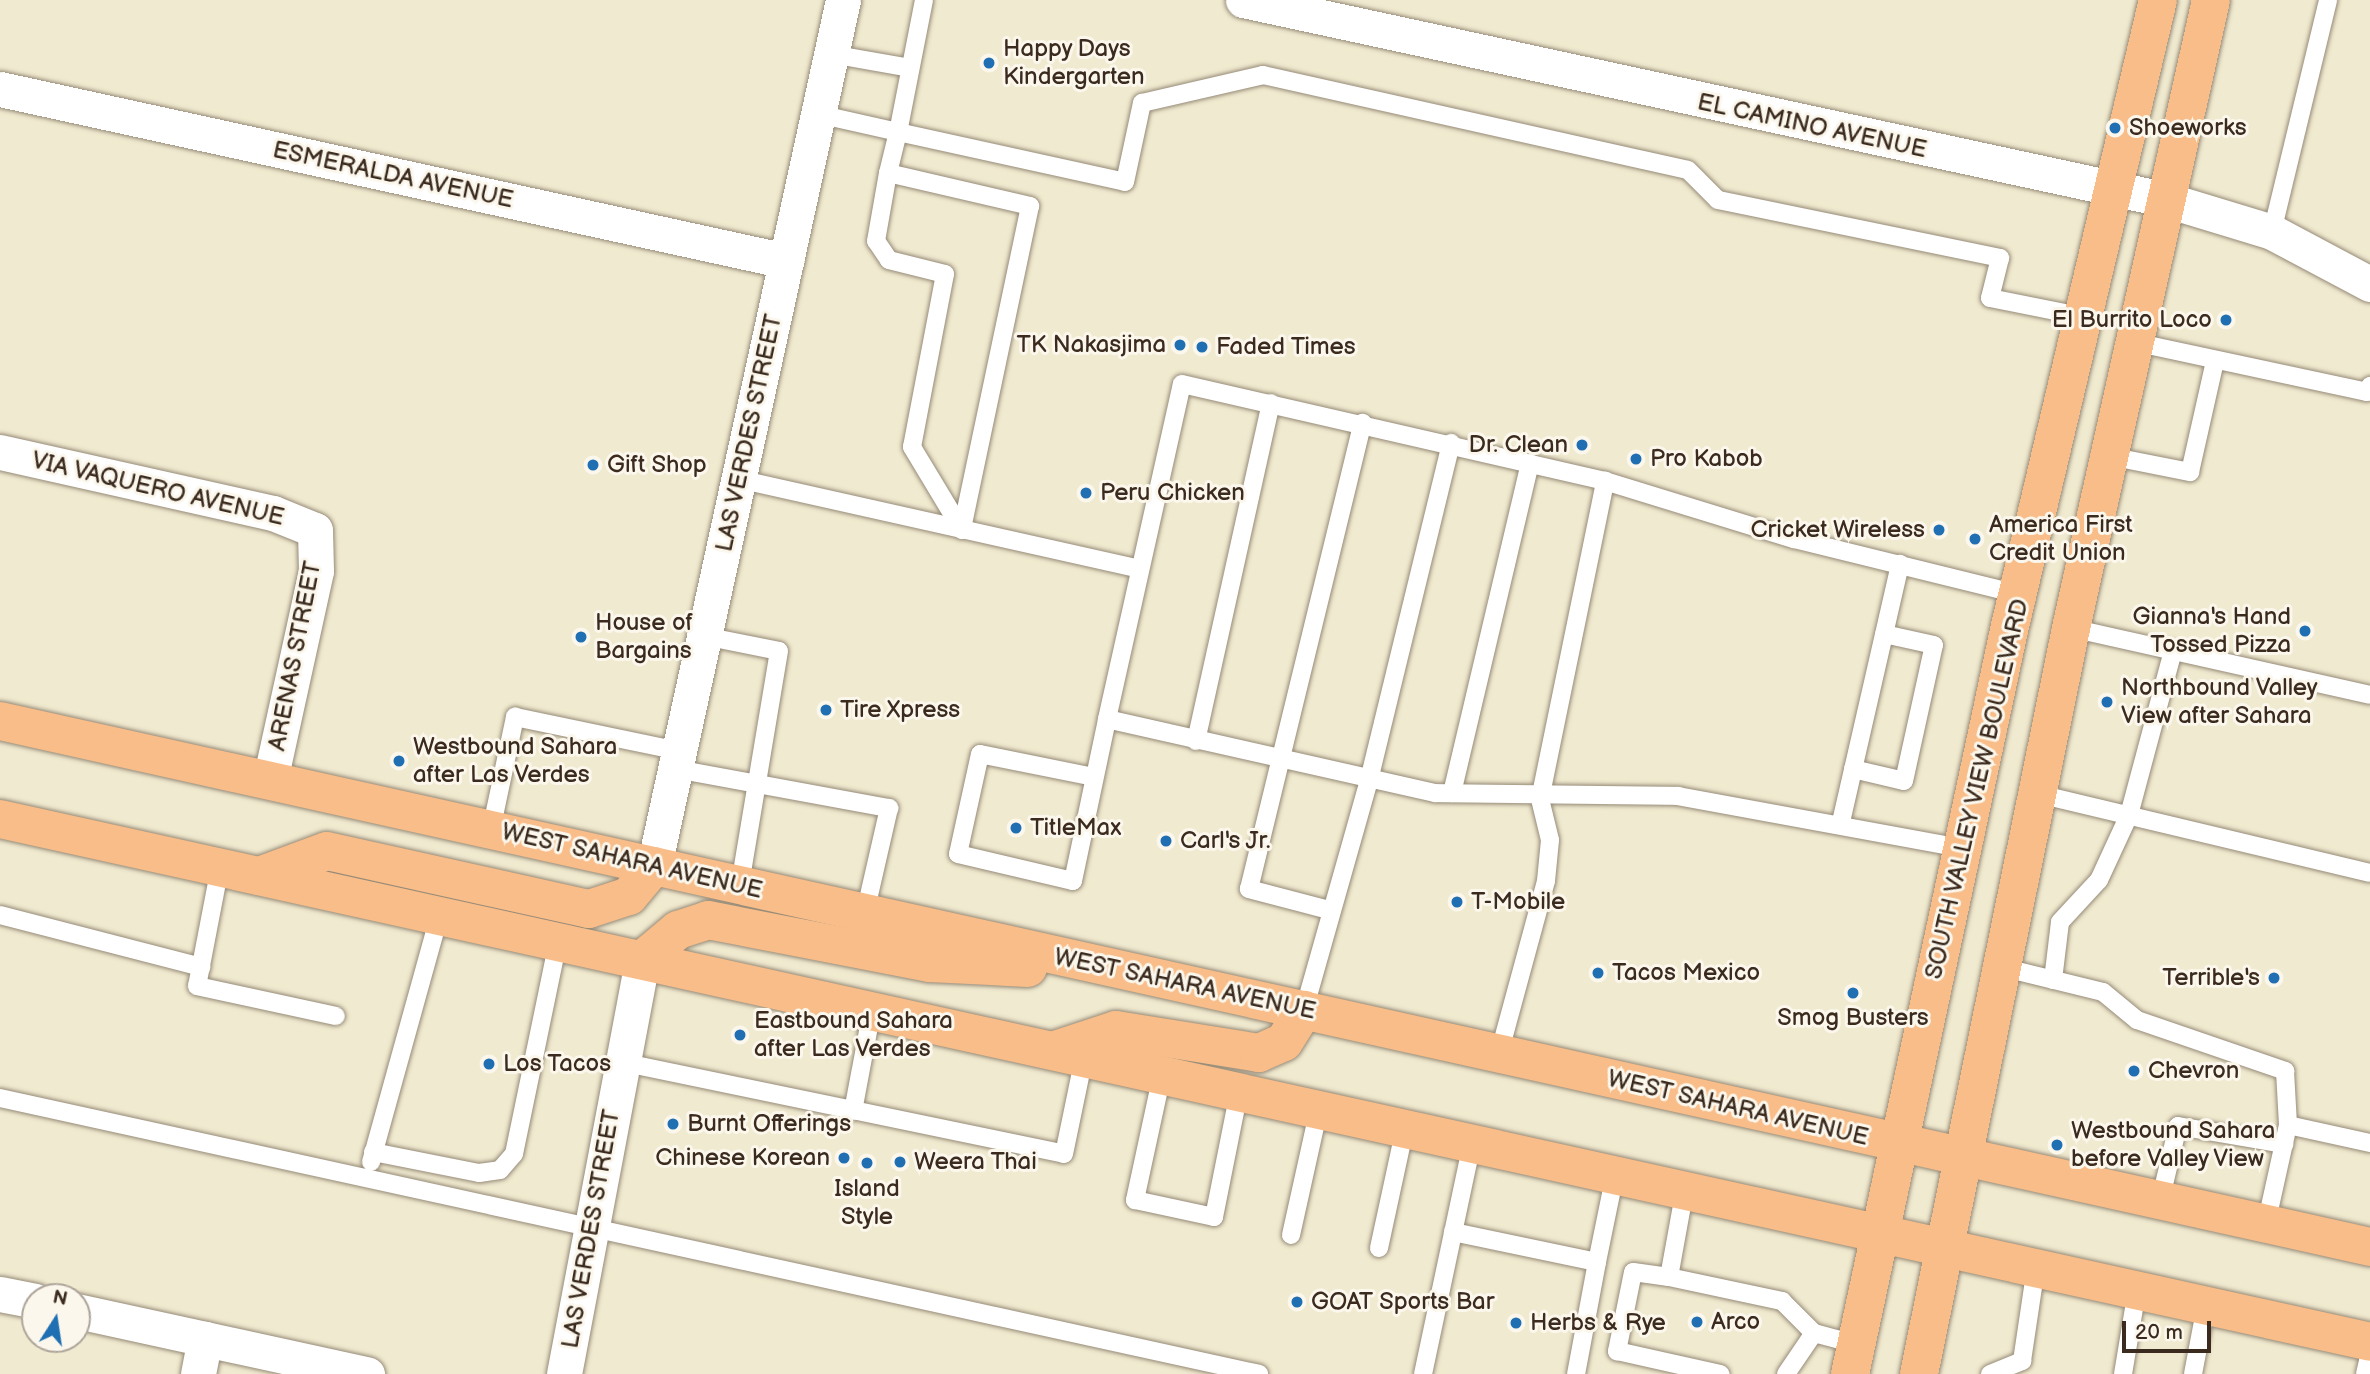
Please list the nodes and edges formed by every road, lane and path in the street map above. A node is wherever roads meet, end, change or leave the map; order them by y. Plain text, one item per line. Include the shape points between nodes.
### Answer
1 (843, 0) edge
2 (924, 0) edge
3 (1243, 0) edge
4 (2158, 0) edge
5 (2211, 0) edge
6 (2328, 0) edge
7 (831, 54) junction
8 (911, 68) junction
9 (0, 89) edge
10 (818, 114) junction
11 (898, 132) junction
12 (888, 173) junction
13 (2116, 188) junction
14 (2167, 200) junction
15 (2272, 232) junction
16 (786, 261) junction
17 (2370, 284) edge
18 (2085, 317) junction
19 (2134, 342) junction
20 (2215, 361) junction
21 (2370, 386) edge
22 (1271, 403) junction
23 (1363, 424) junction
24 (1451, 443) junction
25 (0, 452) edge
26 (2109, 456) junction
27 (1530, 463) junction
28 (738, 479) junction
29 (1605, 481) junction
30 (315, 530) joint
31 (962, 530) junction
32 (1900, 564) junction
33 (1138, 568) junction
34 (2022, 595) junction
35 (2071, 628) junction
36 (1884, 634) junction
37 (704, 636) junction
38 (2173, 651) junction
39 (2370, 695) edge
40 (1107, 719) junction
41 (0, 722) edge
42 (1196, 741) junction
43 (678, 760) junction
44 (1284, 761) junction
45 (1853, 769) junction
46 (1094, 777) junction
47 (1369, 780) junction
48 (270, 782) junction
49 (755, 782) junction
50 (1452, 793) junction
51 (2039, 794) junction
52 (1540, 799) junction
53 (2129, 816) junction
54 (0, 819) edge
55 (1841, 822) junction
56 (491, 830) junction
57 (1961, 848) junction
58 (654, 866) junction
59 (220, 867) junction
60 (2370, 873) edge
61 (259, 876) junction
62 (740, 885) junction
63 (1329, 910) junction
64 (865, 913) junction
65 (0, 915) edge
66 (439, 916) junction
67 (558, 942) junction
68 (642, 960) junction
69 (201, 967) junction
70 (2001, 967) junction
71 (1133, 972) junction
72 (2053, 979) junction
73 (872, 1010) junction
74 (1304, 1010) junction
75 (336, 1016) dead end
76 (1069, 1054) junction
77 (1499, 1054) junction
78 (621, 1062) junction
79 (1162, 1075) junction
80 (1239, 1092) junction
81 (0, 1098) edge
82 (1319, 1109) junction
83 (853, 1111) junction
84 (2288, 1125) junction
85 (1405, 1128) junction
86 (1472, 1143) junction
87 (1895, 1143) junction
88 (2370, 1143) edge
89 (2284, 1144) junction
90 (373, 1152) junction
91 (1962, 1156) junction
92 (1615, 1174) junction
93 (366, 1177) junction
94 (1685, 1189) junction
95 (2160, 1201) junction
96 (2266, 1224) junction
97 (593, 1227) junction
98 (1879, 1231) junction
99 (1453, 1232) junction
100 (1291, 1235) dead end
101 (1942, 1245) junction
102 (2370, 1247) edge
103 (1379, 1248) dead end
104 (1597, 1262) junction
105 (2036, 1267) junction
106 (1669, 1277) junction
107 (2137, 1290) junction
108 (0, 1294) edge
109 (21, 1298) edge
110 (2206, 1306) junction
111 (91, 1314) edge
112 (1814, 1333) junction
113 (205, 1339) junction
114 (2370, 1342) edge
115 (2370, 1352) edge
116 (1853, 1359) edge
117 (198, 1374) edge
118 (366, 1374) edge
119 (565, 1374) edge
120 (1259, 1374) edge
121 (1423, 1374) edge
122 (1576, 1374) edge
123 (1720, 1374) edge
124 (1786, 1374) edge
125 (1919, 1374) edge
126 (1990, 1374) edge
127 (2123, 1374) edge
128 (2193, 1374) edge
129 (2365, 1374) edge

1 - 7 street, LAS VERDES STREET
2 - 8 lane
3 - 13 street, EL CAMINO AVENUE
4 - 13 main road, SOUTH VALLEY VIEW BOULEVARD
5 - 14 main road
6 - 15 lane
7 - 8 lane
7 - 10 street, LAS VERDES STREET
8 - 11 lane
9 - 16 street, ESMERALDA AVENUE
10 - 11 lane
10 - 16 street, LAS VERDES STREET
11 - 12 lane
11 - 18 lane via 1125,182 1142,103 1263,75 1688,170 1718,200 2000,258 1990,298
12 - 31 lane via 876,242 889,260 945,274 912,447
12 - 31 lane via 1030,206
13 - 14 street, EL CAMINO AVENUE
13 - 18 main road, SOUTH VALLEY VIEW BOULEVARD
14 - 15 street, EL CAMINO AVENUE
14 - 19 main road
15 - 17 street, EL CAMINO AVENUE
16 - 28 street, LAS VERDES STREET
18 - 34 main road, SOUTH VALLEY VIEW BOULEVARD
18 - 35 main road via 2094,379
19 - 20 lane
19 - 26 main road
20 - 21 lane via 2367,392
20 - 26 lane via 2190,472
22 - 23 lane
22 - 33 lane via 1182,384
22 - 42 lane
23 - 24 lane
23 - 44 lane
24 - 27 lane
24 - 47 lane
25 - 30 street, VIA VAQUERO AVENUE via 273,513
26 - 35 main road
27 - 29 lane
27 - 50 lane
28 - 31 lane
28 - 37 street, LAS VERDES STREET
29 - 32 lane
29 - 52 lane
30 - 48 street, ARENAS STREET via 316,571
31 - 33 lane
32 - 34 lane
32 - 36 lane
33 - 40 lane
34 - 57 main road, SOUTH VALLEY VIEW BOULEVARD
35 - 38 lane
35 - 51 main road
36 - 45 lane
36 - 45 lane via 1934,645 1904,781
37 - 43 street, LAS VERDES STREET
37 - 49 lane via 779,651
38 - 39 lane
38 - 53 lane
40 - 42 lane
40 - 46 lane
41 - 48 main road, WEST SAHARA AVENUE
42 - 44 lane
43 - 49 lane
43 - 56 lane via 515,717
43 - 58 street, LAS VERDES STREET
44 - 47 lane
44 - 63 lane via 1249,889
45 - 55 lane
46 - 46 lane via 1073,881 958,854 979,754
47 - 50 lane
47 - 63 lane
48 - 56 main road, WEST SAHARA AVENUE
49 - 62 lane
49 - 64 lane via 889,808
50 - 52 lane
51 - 53 lane
51 - 70 main road
52 - 55 lane via 1679,796
52 - 77 lane via 1550,840 1546,881
53 - 60 lane
53 - 72 lane via 2099,880 2060,922
54 - 59 main road
55 - 57 lane
56 - 58 main road, WEST SAHARA AVENUE
57 - 87 main road, SOUTH VALLEY VIEW BOULEVARD
58 - 61 main road via 629,896 589,909 327,851
58 - 62 main road, WEST SAHARA AVENUE
59 - 61 main road
59 - 69 lane
61 - 66 main road
62 - 64 main road, WEST SAHARA AVENUE
63 - 74 lane
64 - 71 main road, WEST SAHARA AVENUE
65 - 69 lane
66 - 67 main road
66 - 90 lane
67 - 68 main road
67 - 90 lane via 514,1154 500,1170 479,1172
68 - 71 main road via 677,930 708,920 930,963
68 - 73 main road
68 - 78 street, LAS VERDES STREET
69 - 75 lane via 197,986
70 - 72 lane
70 - 91 main road
71 - 74 main road, WEST SAHARA AVENUE
72 - 84 lane via 2103,992 2137,1020 2285,1071
73 - 76 main road
73 - 83 lane
74 - 76 main road via 1284,1042 1259,1053 1116,1030
74 - 77 main road, WEST SAHARA AVENUE
76 - 79 main road
76 - 83 lane via 1064,1154
77 - 87 main road, WEST SAHARA AVENUE
78 - 83 lane
78 - 97 street, LAS VERDES STREET
79 - 80 main road
79 - 80 lane via 1135,1200 1214,1217
80 - 82 main road
81 - 93 lane
82 - 85 main road
82 - 100 lane
84 - 88 lane
84 - 89 lane
85 - 86 main road
85 - 103 lane
86 - 92 main road
86 - 99 lane
87 - 91 main road, WEST SAHARA AVENUE
87 - 98 main road, SOUTH VALLEY VIEW BOULEVARD
89 - 95 lane via 2178,1126
89 - 96 lane
90 - 93 lane
91 - 95 main road, WEST SAHARA AVENUE
91 - 101 main road
92 - 94 main road
92 - 104 lane
93 - 97 lane
94 - 98 main road
94 - 106 lane
95 - 96 main road, WEST SAHARA AVENUE
96 - 102 main road, WEST SAHARA AVENUE
97 - 119 street, LAS VERDES STREET
97 - 120 lane
98 - 101 main road
98 - 116 main road, SOUTH VALLEY VIEW BOULEVARD
99 - 104 lane
99 - 121 lane
101 - 105 main road
101 - 125 main road
104 - 122 lane
105 - 107 main road
105 - 126 lane via 2022,1361
106 - 112 lane via 1782,1301
106 - 123 lane via 1633,1272 1617,1351
107 - 110 main road
107 - 127 lane
108 - 109 street
110 - 114 main road
110 - 128 lane
111 - 113 street
112 - 116 lane
112 - 124 lane
113 - 117 street
113 - 118 street
115 - 129 lane

